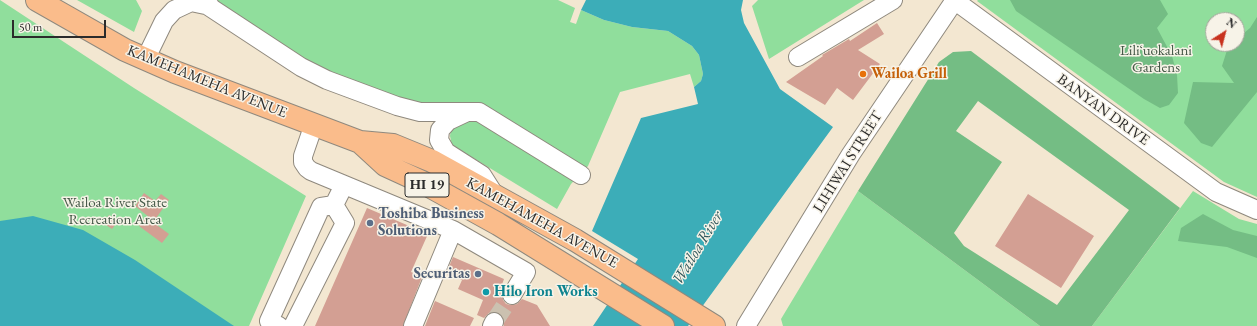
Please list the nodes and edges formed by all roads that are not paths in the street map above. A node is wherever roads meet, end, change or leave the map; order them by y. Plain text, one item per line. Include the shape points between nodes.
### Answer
1 (38, 0) edge
2 (893, 0) edge
3 (954, 0) edge
4 (205, 3) edge
5 (798, 57) dead end
6 (145, 60) junction
7 (468, 111) junction
8 (314, 124) junction
9 (360, 142) junction
10 (581, 175) dead end
11 (344, 185) junction
12 (496, 197) junction
13 (334, 204) junction
14 (1257, 210) edge
15 (453, 230) junction
16 (512, 295) tunnel mouth
17 (709, 322) edge
18 (279, 326) edge
19 (293, 326) edge
20 (413, 326) edge
21 (663, 326) edge
22 (746, 326) edge

1 - 6 main road, KAMEHAMEHA AVENUE / HI 19
2 - 5 street
3 - 14 street, BANYAN DRIVE via 1216,192
3 - 22 street, LIHIWAI STREET via 851,154
4 - 6 street via 191,2 174,10 164,21
4 - 7 street via 301,67 327,80 420,112
6 - 8 main road, KAMEHAMEHA AVENUE / HI 19
7 - 10 street via 479,112 494,120
7 - 12 street via 448,121 440,130 439,140 446,152 482,175
8 - 9 main road, KAMEHAMEHA AVENUE / HI 19
8 - 11 street via 303,162 311,172
9 - 12 main road, KAMEHAMEHA AVENUE / HI 19 via 393,146 414,153
9 - 21 main road, KAMEHAMEHA AVENUE / HI 19 via 385,165 491,220
11 - 13 street
11 - 15 street
12 - 17 main road, KAMEHAMEHA AVENUE / HI 19 via 621,267
13 - 18 street via 321,207 269,321
13 - 19 street via 345,223
15 - 16 street via 526,272
15 - 20 street

